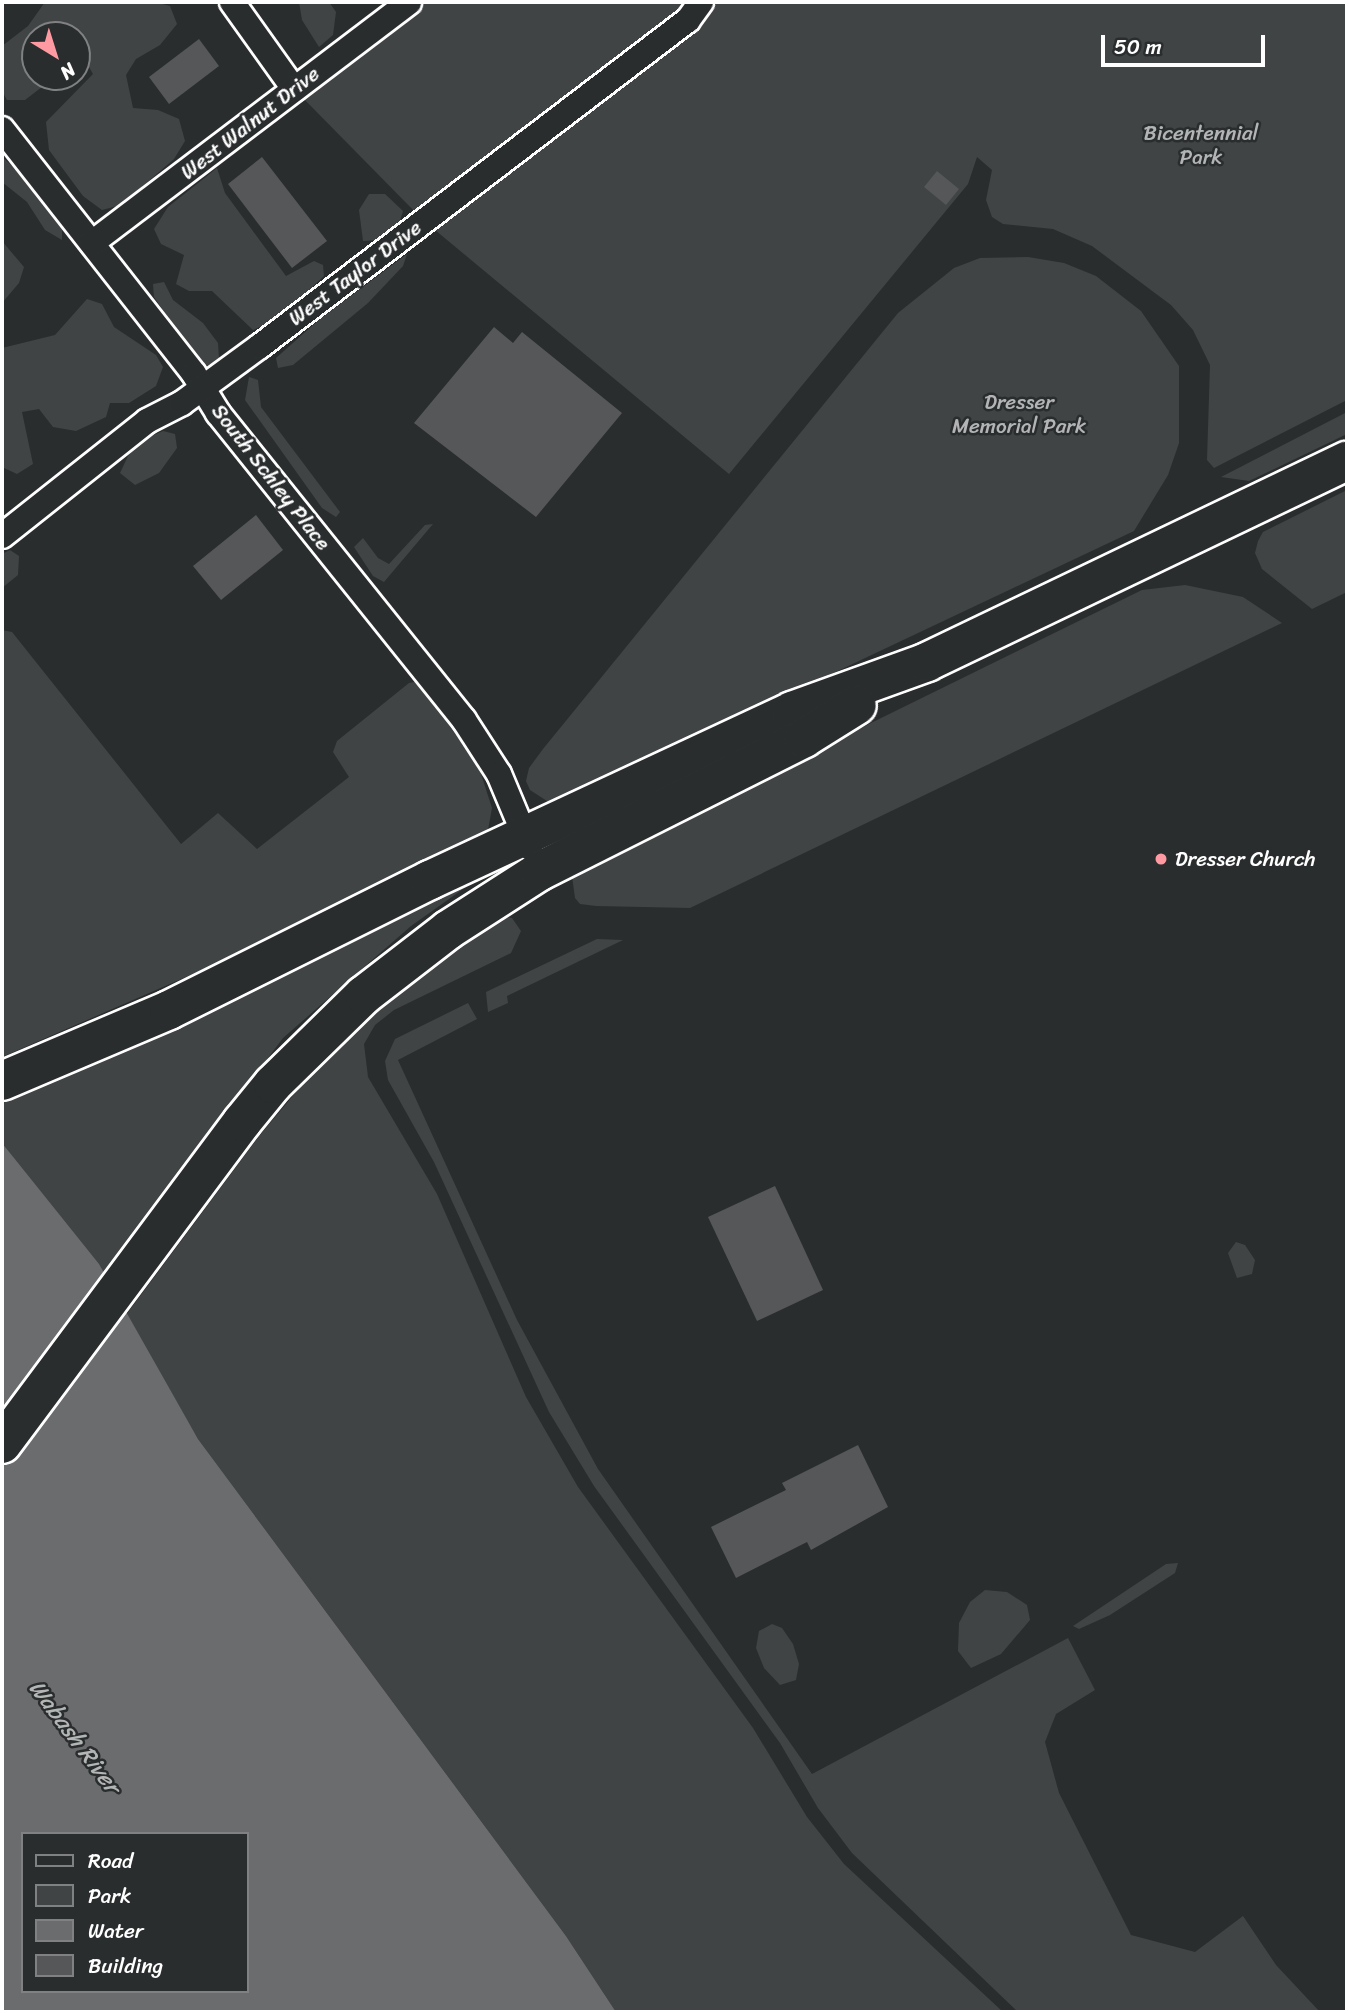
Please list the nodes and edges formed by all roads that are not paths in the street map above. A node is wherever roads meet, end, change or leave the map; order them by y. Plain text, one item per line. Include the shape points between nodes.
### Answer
1 (232, 2) edge
2 (409, 2) edge
3 (701, 2) edge
4 (294, 89) junction
5 (2, 129) edge
6 (92, 243) junction
7 (202, 387) junction
8 (1347, 461) edge
9 (2, 536) edge
10 (927, 662) junction
11 (525, 835) junction
12 (540, 871) junction
13 (2, 1081) edge
14 (2, 1444) edge

1 - 4 street
2 - 4 street, West Walnut Drive
3 - 7 street, West Taylor Drive via 677,29
4 - 6 street, West Walnut Drive
5 - 6 street, South Schley Place
6 - 7 street, South Schley Place
7 - 9 street, West Taylor Drive via 147,421
7 - 11 street, South Schley Place via 470,729 499,774
8 - 10 main road
10 - 11 main road via 792,711
10 - 12 main road via 804,738
11 - 12 street, South Schley Place
11 - 13 main road via 169,1010
12 - 14 main road via 448,930 365,995 281,1076

